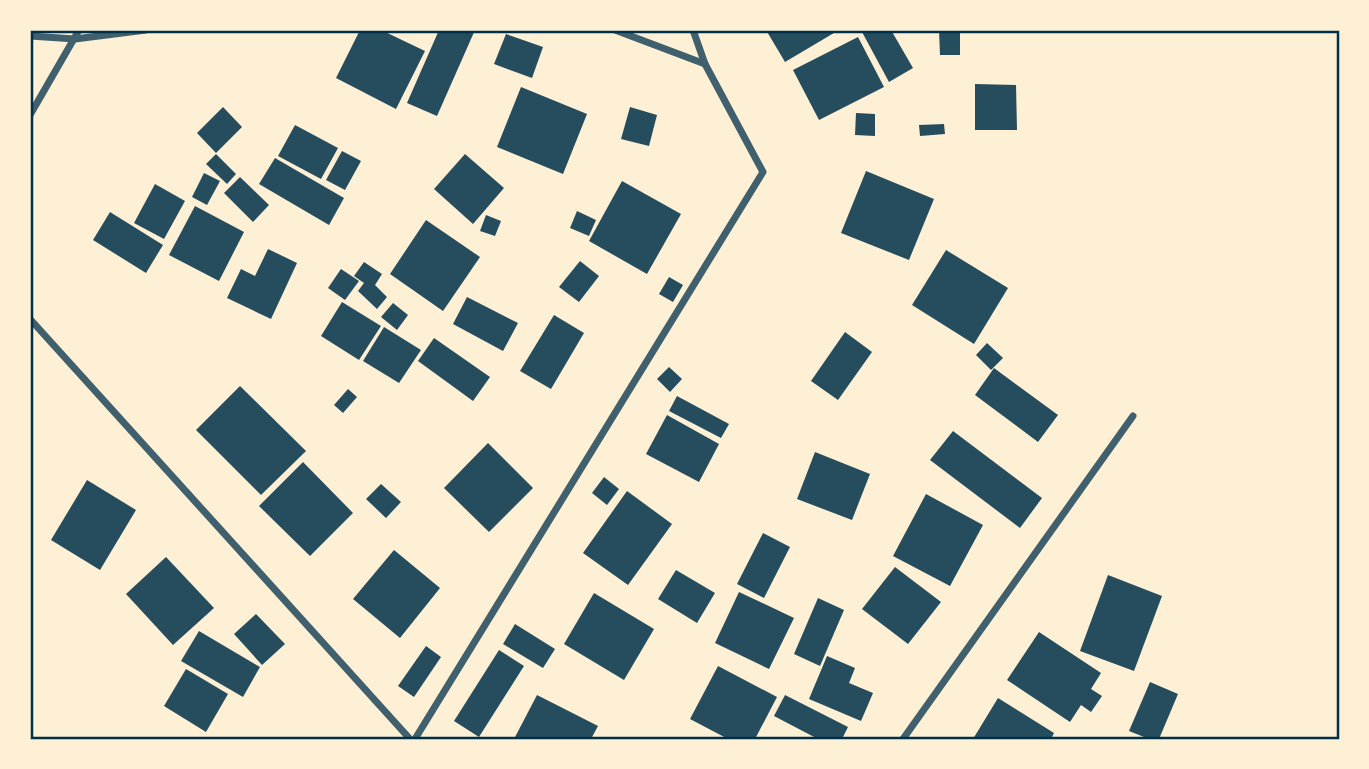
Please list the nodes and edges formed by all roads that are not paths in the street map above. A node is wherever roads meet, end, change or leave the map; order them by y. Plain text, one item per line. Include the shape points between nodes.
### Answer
1 (79, 30) edge
2 (146, 30) edge
3 (615, 30) edge
4 (693, 30) edge
5 (30, 36) edge
6 (75, 39) junction
7 (705, 64) junction
8 (30, 115) edge
9 (30, 319) edge
10 (1133, 416) dead end
11 (413, 739) edge
12 (903, 739) edge

1 - 6 street
2 - 6 street
3 - 7 street
4 - 7 street
5 - 6 street
6 - 8 street
7 - 11 street via 763,172
9 - 11 street
10 - 12 street

